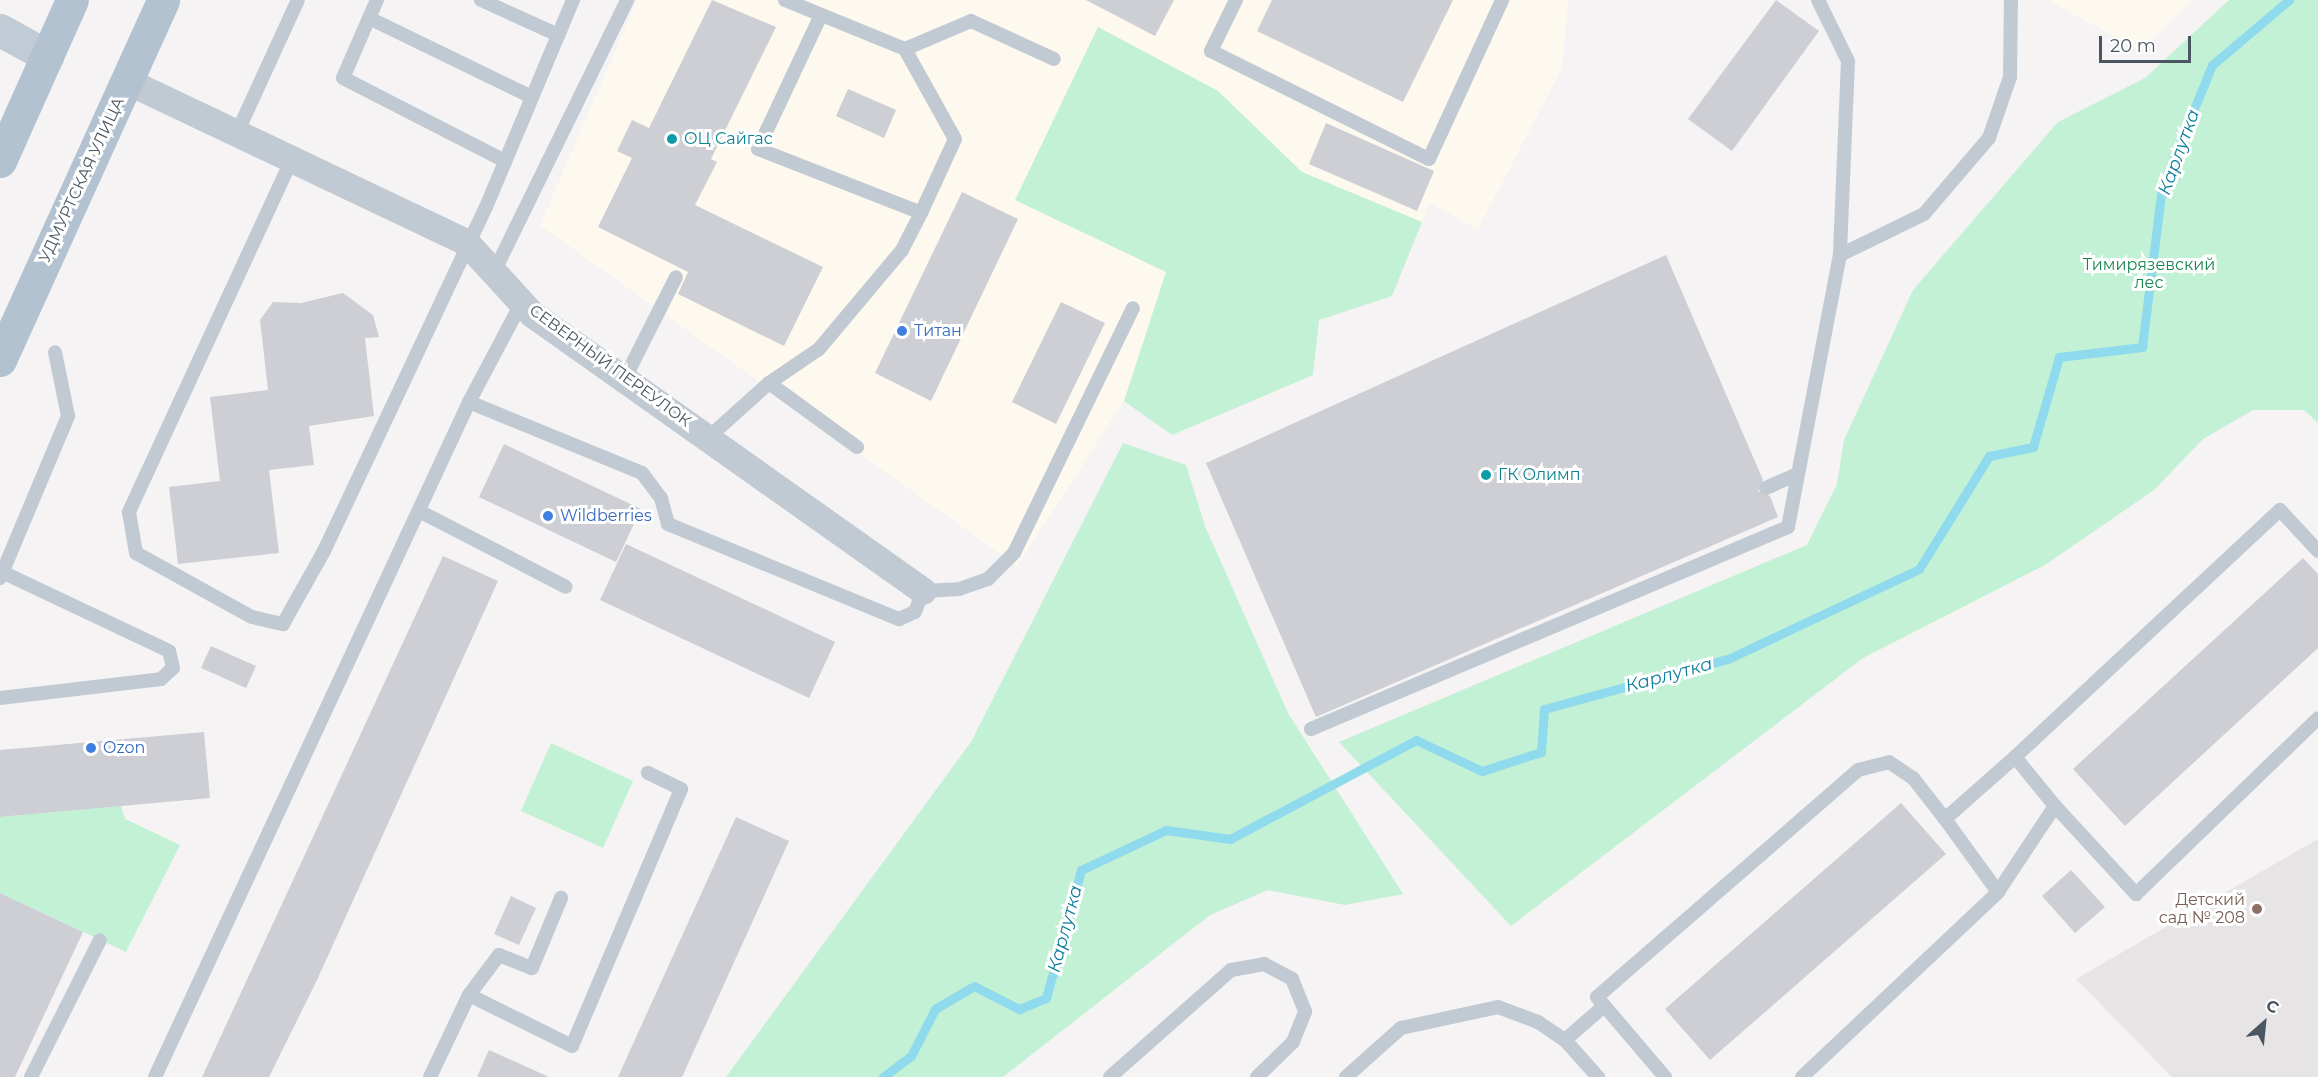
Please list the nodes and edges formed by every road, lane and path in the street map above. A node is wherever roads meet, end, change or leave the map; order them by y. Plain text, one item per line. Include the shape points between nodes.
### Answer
1 (72, 0) edge
2 (163, 0) edge
3 (298, 0) edge
4 (377, 0) edge
5 (481, 0) edge
6 (573, 0) edge
7 (627, 0) edge
8 (785, 0) edge
9 (1236, 0) edge
10 (1502, 0) edge
11 (1818, 0) edge
12 (2011, 0) edge
13 (821, 15) junction
14 (369, 18) junction
15 (0, 30) edge
16 (558, 35) junction
17 (905, 49) junction
18 (47, 56) junction
19 (1054, 59) dead end
20 (128, 81) junction
21 (532, 97) junction
22 (237, 133) junction
23 (292, 159) junction
24 (0, 160) edge
25 (505, 161) junction
26 (921, 213) junction
27 (466, 242) junction
28 (1840, 255) junction
29 (494, 272) junction
30 (676, 277) dead end
31 (522, 302) junction
32 (1133, 308) dead end
33 (55, 352) dead end
34 (0, 360) edge
35 (624, 380) junction
36 (769, 383) junction
37 (469, 402) junction
38 (709, 437) junction
39 (857, 447) dead end
40 (1798, 474) junction
41 (1766, 488) dead end
42 (419, 511) junction
43 (2318, 551) edge
44 (1, 575) edge
45 (566, 587) dead end
46 (923, 591) junction
47 (0, 698) edge
48 (2318, 718) edge
49 (1311, 729) dead end
50 (2015, 757) junction
51 (648, 772) dead end
52 (2055, 806) junction
53 (1945, 819) junction
54 (1998, 892) junction
55 (561, 898) dead end
56 (100, 940) dead end
57 (469, 995) junction
58 (1604, 1006) junction
59 (1564, 1040) junction
60 (31, 1077) edge
61 (155, 1077) edge
62 (430, 1077) edge
63 (1110, 1077) edge
64 (1257, 1077) edge
65 (1346, 1077) edge
66 (1598, 1077) edge
67 (1665, 1077) edge
68 (1802, 1077) edge

1 - 18 main road
2 - 20 main road, УДМУРТСКАЯ УЛИЦА
3 - 22 lane
4 - 14 lane
5 - 16 lane
6 - 16 lane
7 - 29 lane
8 - 13 lane
9 - 10 lane via 1211,51 1429,159
11 - 28 lane via 1848,61
12 - 28 lane via 2010,77 1989,138 1924,214
13 - 17 lane
13 - 26 lane via 758,149
14 - 21 lane
14 - 25 lane via 343,78
15 - 18 street
16 - 21 lane
17 - 19 lane via 970,21
17 - 26 lane via 955,140
18 - 24 main road
20 - 22 street, СЕВЕРНЫЙ ПЕРЕУЛОК
20 - 34 main road, УДМУРТСКАЯ УЛИЦА
21 - 25 lane
22 - 23 street, СЕВЕРНЫЙ ПЕРЕУЛОК
23 - 27 street, СЕВЕРНЫЙ ПЕРЕУЛОК
23 - 27 lane via 129,512 136,554 252,617 283,624 324,551
25 - 27 lane
26 - 36 lane via 902,250 819,350
27 - 29 street, СЕВЕРНЫЙ ПЕРЕУЛОК
28 - 40 lane
29 - 31 street, СЕВЕРНЫЙ ПЕРЕУЛОК
30 - 35 lane
31 - 35 street, СЕВЕРНЫЙ ПЕРЕУЛОК
31 - 37 lane
32 - 46 lane via 1014,553 988,579 959,589
33 - 44 lane via 68,416
35 - 38 street, СЕВЕРНЫЙ ПЕРЕУЛОК
36 - 38 lane
36 - 39 lane
37 - 42 lane
37 - 46 lane via 642,473 661,498 668,524 678,529 898,619 915,612
38 - 46 street, СЕВЕРНЫЙ ПЕРЕУЛОК
40 - 41 lane
40 - 49 lane via 1788,526
42 - 45 lane
42 - 61 lane
43 - 50 lane via 2280,510
44 - 47 lane via 169,651 173,668 161,679
48 - 52 lane via 2136,894
50 - 52 lane
50 - 53 lane
51 - 57 lane via 681,789 572,1046
52 - 54 lane
53 - 54 lane
53 - 58 lane via 1913,778 1889,762 1858,770 1597,997
54 - 68 lane
55 - 57 lane via 532,968 499,955
56 - 60 lane
57 - 62 lane
58 - 59 lane
58 - 67 lane
59 - 65 lane via 1538,1022 1498,1006 1401,1028
59 - 66 lane
63 - 64 lane via 1231,970 1264,964 1292,979 1305,1012 1293,1042

